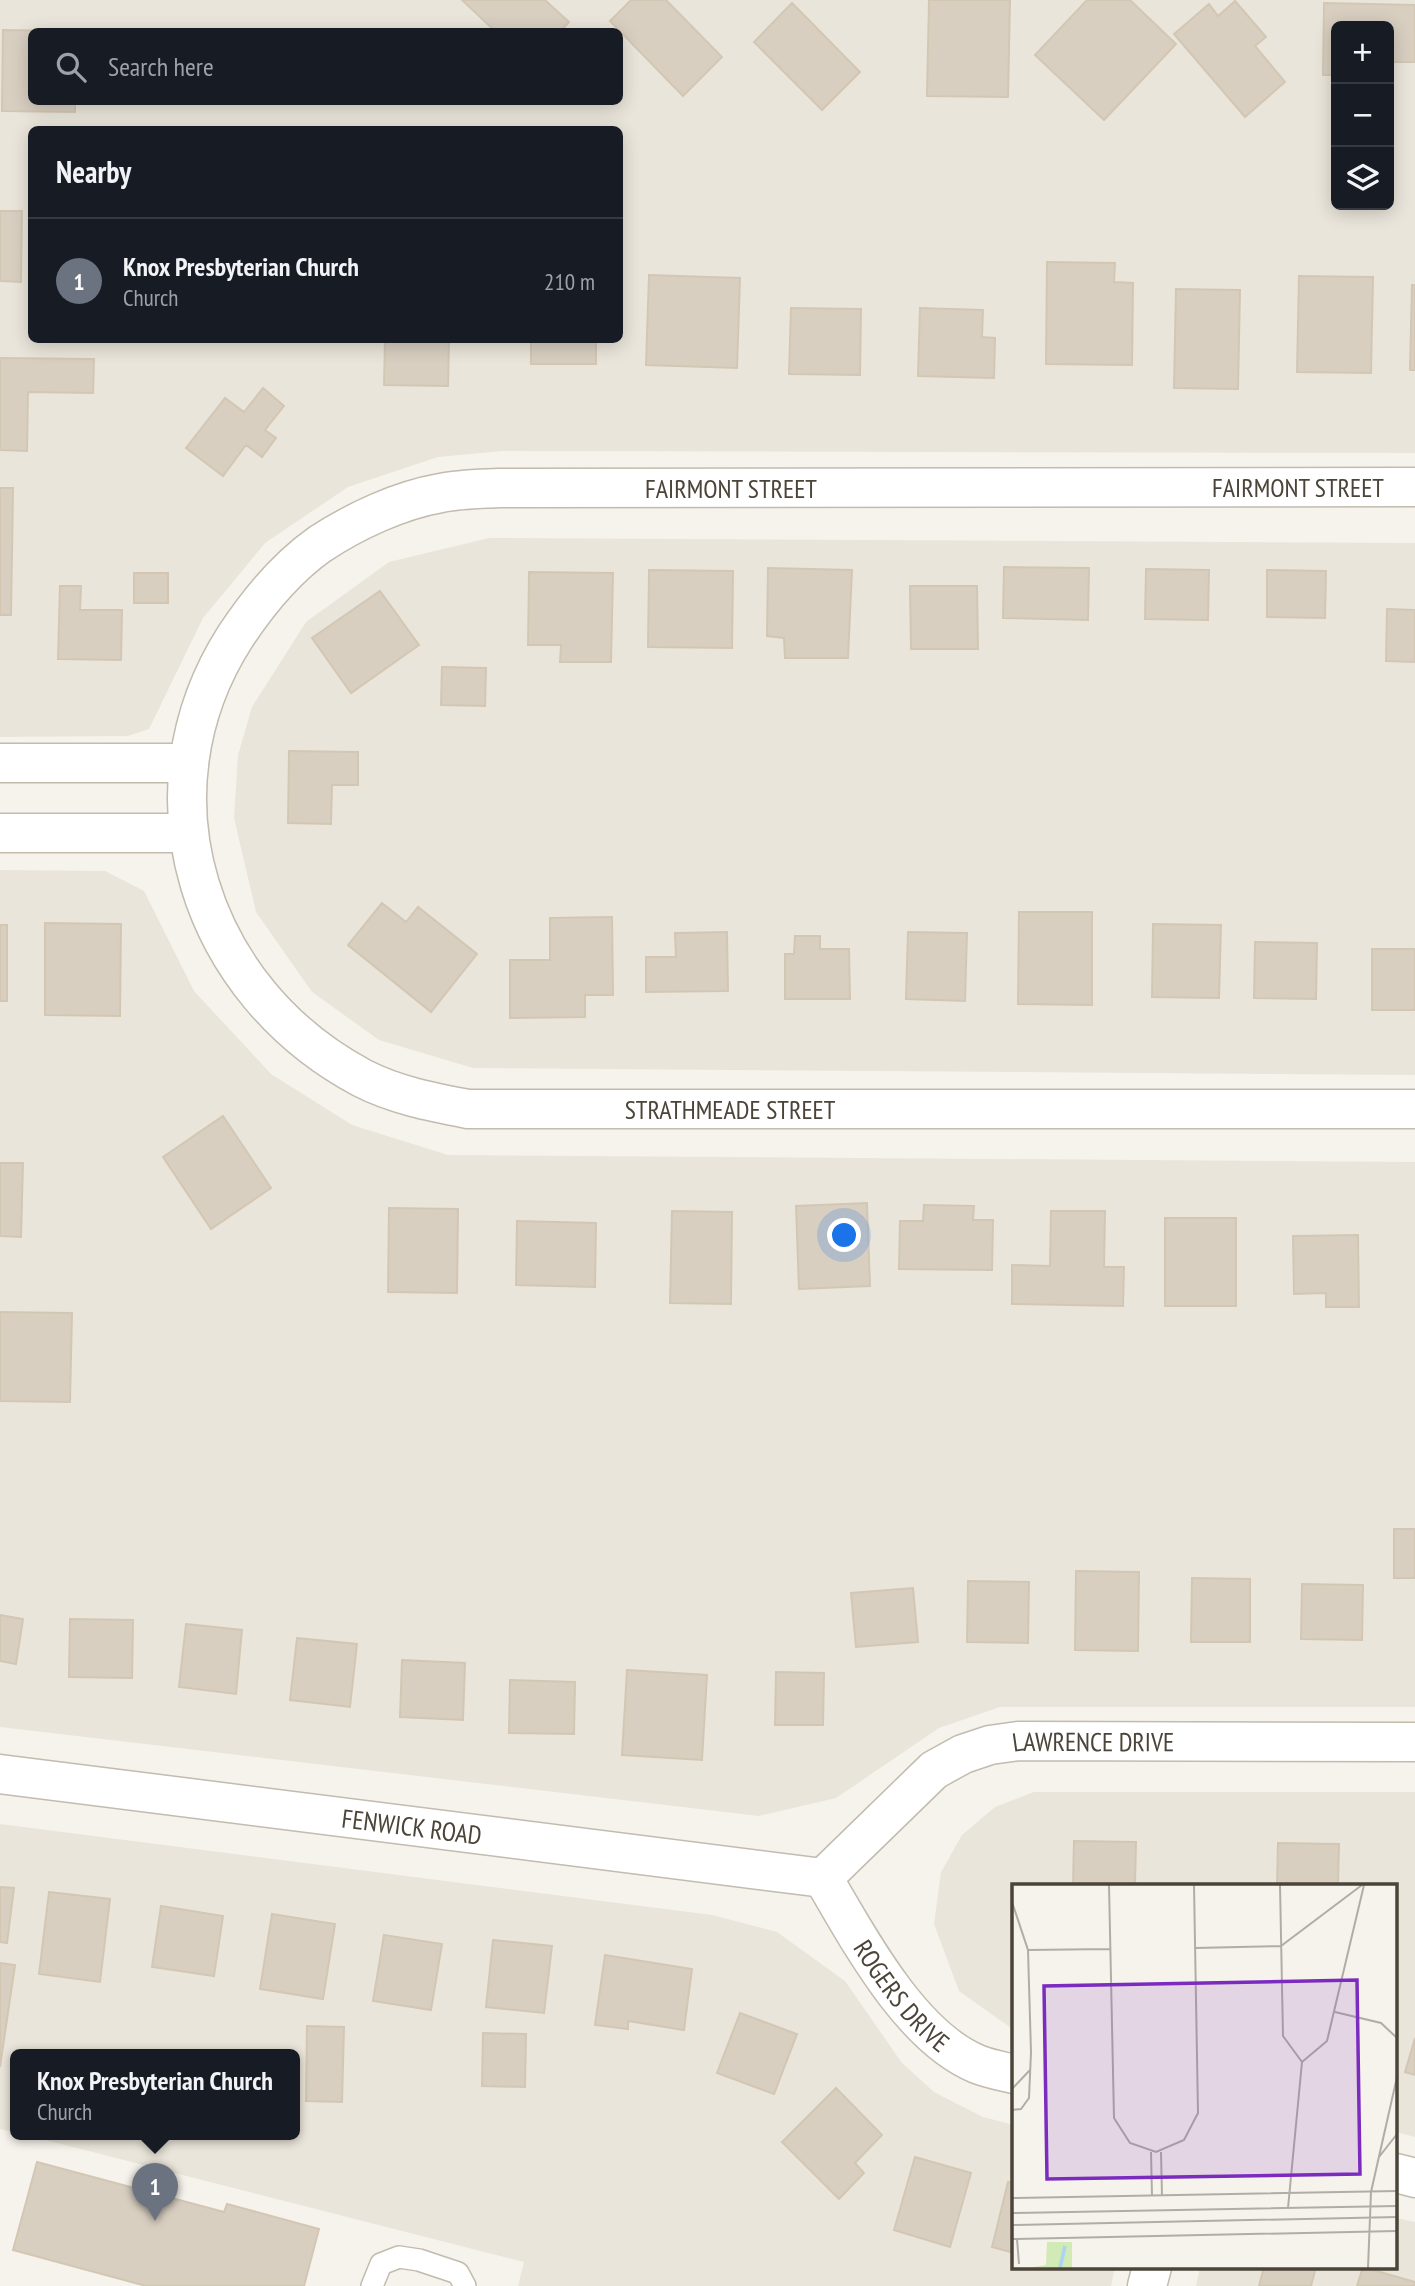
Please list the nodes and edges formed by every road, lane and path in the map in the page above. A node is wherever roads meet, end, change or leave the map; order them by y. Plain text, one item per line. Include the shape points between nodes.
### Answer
1 (1415, 487) edge
2 (0, 763) edge
3 (189, 764) junction
4 (0, 833) edge
5 (188, 833) junction
6 (1415, 1110) edge
7 (1415, 1742) edge
8 (0, 1774) edge
9 (823, 1878) junction
10 (1012, 2073) edge
11 (1398, 2174) edge
12 (1415, 2178) edge
13 (1152, 2268) edge
14 (372, 2286) edge
15 (465, 2286) edge
16 (1147, 2286) edge

1 - 3 street, FAIRMONT STREET via 499,488 442,493 370,516 321,544 290,569 251,611 220,660 201,708
2 - 3 street
3 - 5 street, FAIRMONT STREET
4 - 5 street
5 - 6 street, STRATHMEADE STREET via 193,867 209,912 235,963 270,1008 324,1054 363,1078 412,1098 468,1109
7 - 9 street, LAWRENCE DRIVE via 1018,1741 990,1745 934,1770
8 - 9 street, FENWICK ROAD
9 - 10 street, ROGERS DRIVE via 861,1942 917,2020 977,2064
11 - 12 street
13 - 16 street
14 - 15 lane via 381,2264 399,2257 458,2273

